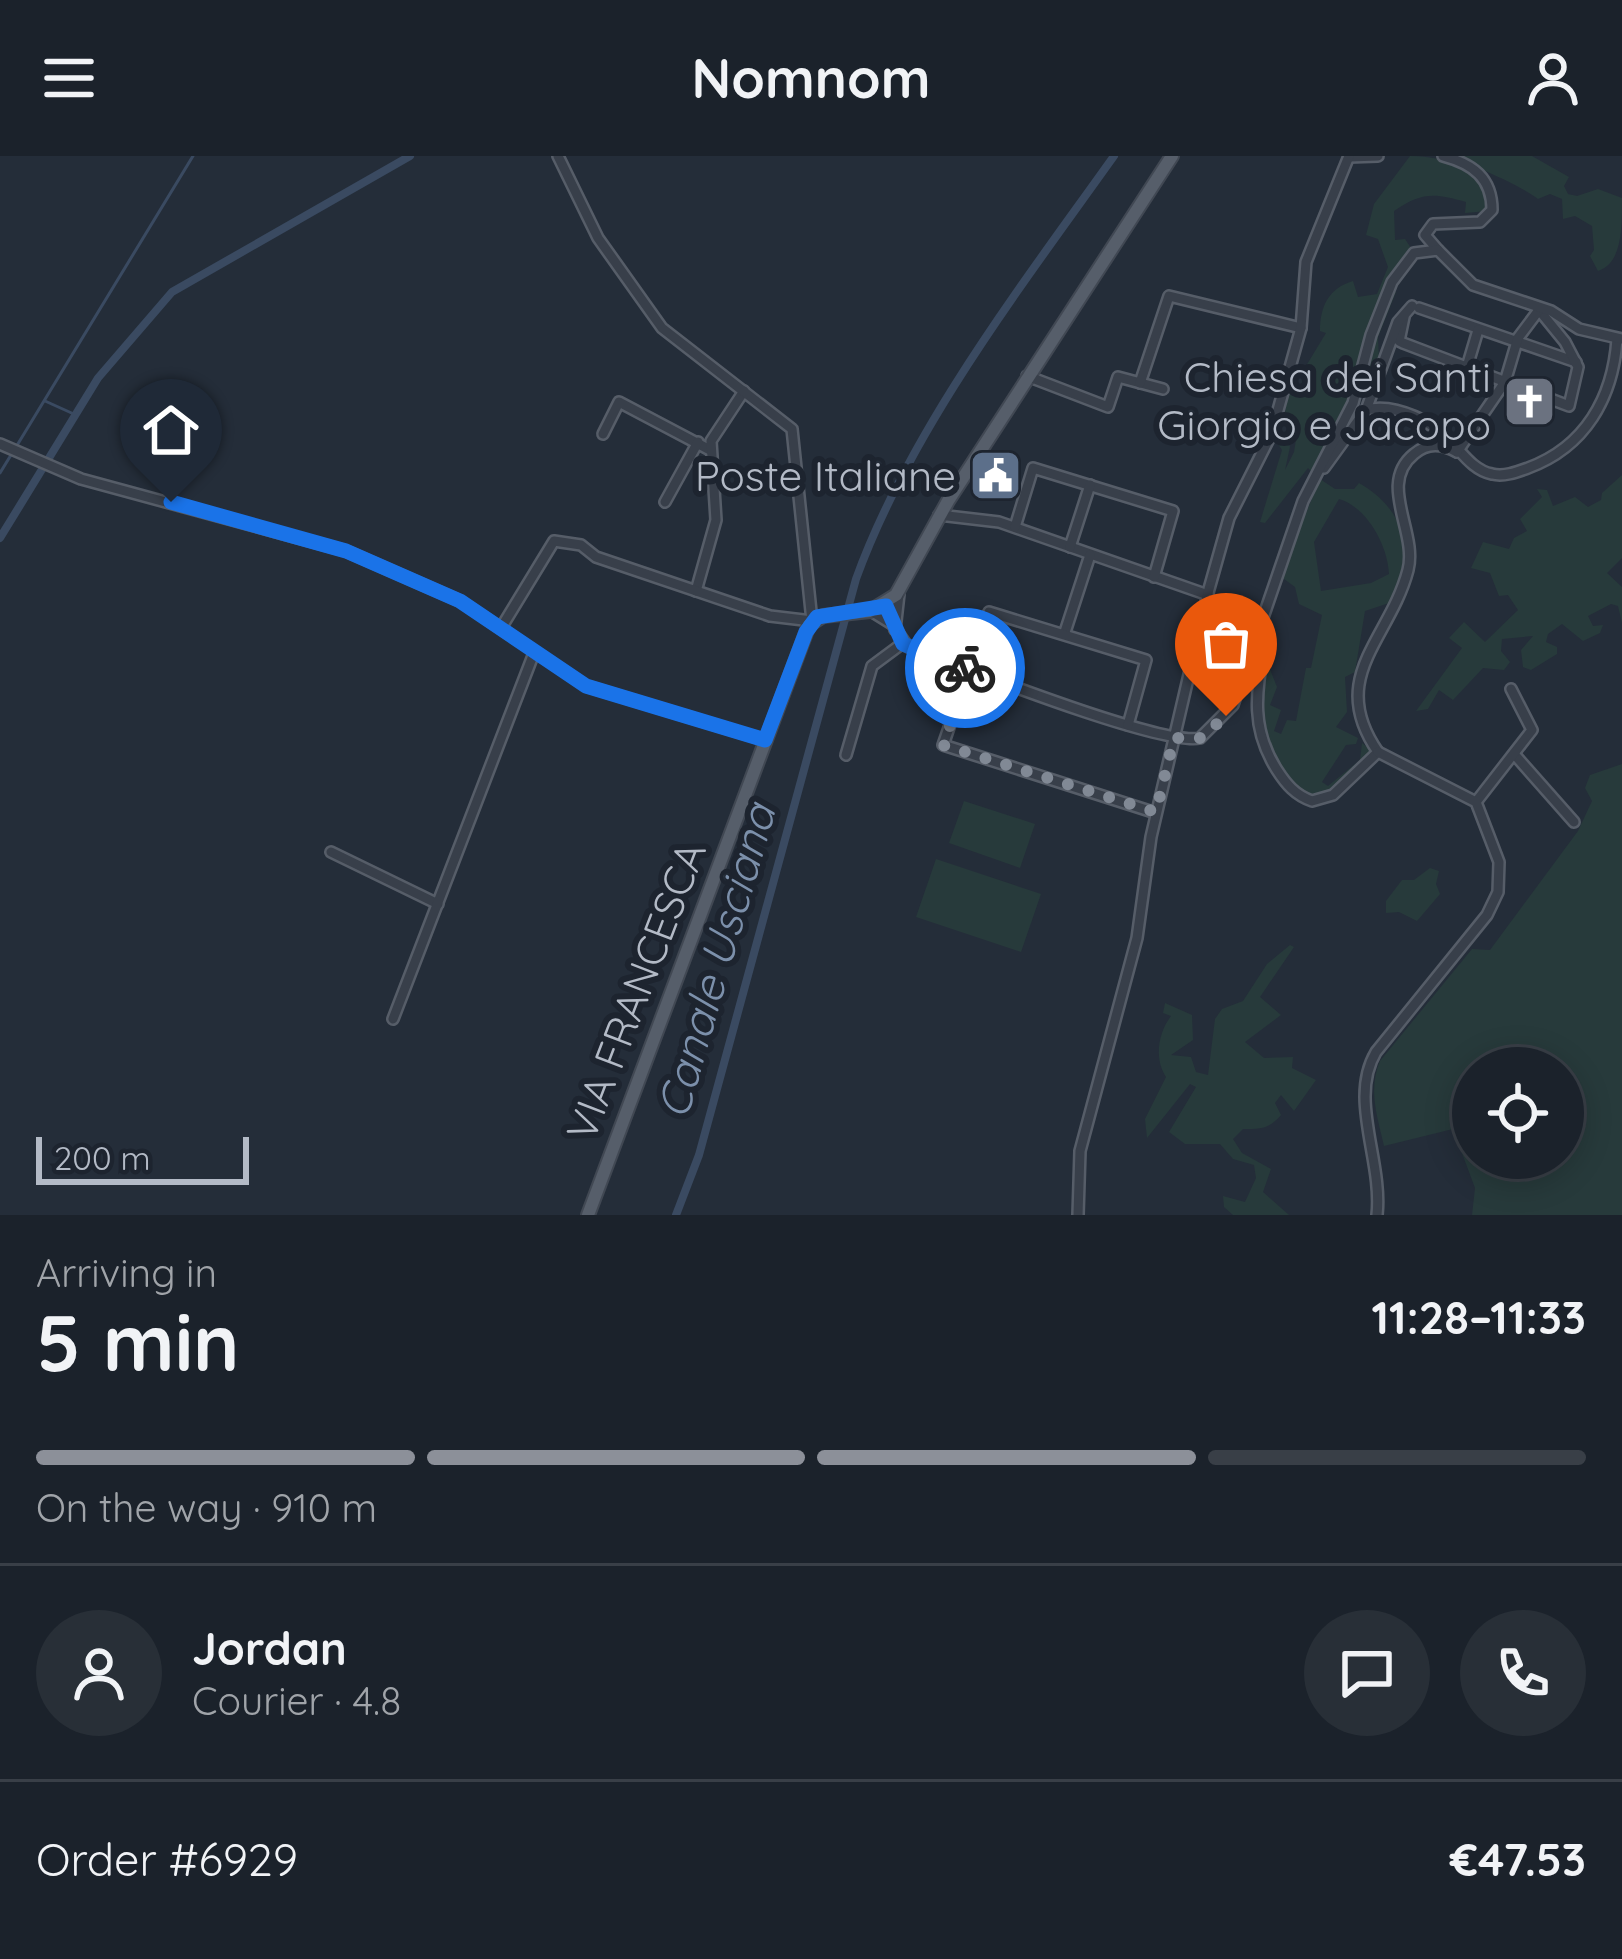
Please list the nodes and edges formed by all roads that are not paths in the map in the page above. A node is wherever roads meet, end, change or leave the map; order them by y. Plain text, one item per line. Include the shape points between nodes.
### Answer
1 (558, 156) edge
2 (1172, 156) edge
3 (1349, 156) edge
4 (1378, 156) edge
5 (1443, 156) edge
6 (1438, 250) junction
7 (1539, 310) junction
8 (1404, 316) junction
9 (1300, 328) junction
10 (1478, 330) junction
11 (1619, 339) edge
12 (1516, 344) junction
13 (1576, 362) junction
14 (1467, 368) junction
15 (1027, 376) junction
16 (1140, 382) junction
17 (1505, 382) junction
18 (1163, 389) dead end
19 (744, 391) junction
20 (1366, 410) junction
21 (603, 434) dead end
22 (698, 442) junction
23 (0, 444) edge
24 (711, 451) junction
25 (1457, 452) junction
26 (1090, 484) junction
27 (1309, 486) junction
28 (665, 502) dead end
29 (939, 515) junction
30 (1015, 527) junction
31 (1070, 548) junction
32 (1090, 555) junction
33 (1154, 577) junction
34 (901, 589) junction
35 (696, 591) junction
36 (1208, 592) junction
37 (877, 609) junction
38 (817, 618) junction
39 (894, 624) junction
40 (501, 628) junction
41 (1258, 629) junction
42 (1065, 632) junction
43 (903, 644) junction
44 (534, 653) junction
45 (970, 670) junction
46 (1511, 689) dead end
47 (1128, 725) junction
48 (1174, 738) junction
49 (765, 740) junction
50 (1378, 752) junction
51 (1514, 754) junction
52 (846, 755) dead end
53 (1476, 802) junction
54 (1156, 812) junction
55 (1574, 822) dead end
56 (332, 852) dead end
57 (438, 904) junction
58 (393, 1019) dead end
59 (588, 1215) edge
60 (1078, 1215) edge
61 (1377, 1215) edge

1 - 19 street via 635,295 670,335
2 - 15 main road
3 - 4 street
3 - 9 street via 1306,262
5 - 6 street via 1480,173 1492,210 1480,222 1433,224 1426,236
6 - 7 street via 1473,285
6 - 27 street via 1418,251 1397,273 1353,403
7 - 11 street
7 - 12 street
7 - 13 street
8 - 10 street via 1415,307
8 - 14 street via 1399,341
8 - 20 street
9 - 16 street via 1169,296
9 - 36 street via 1271,436 1229,518
10 - 12 street
10 - 14 street
11 - 25 street via 1600,408 1559,454 1498,475
12 - 13 street
12 - 17 street
13 - 17 street via 1569,406
14 - 17 street
15 - 16 street via 1108,407 1118,376
15 - 29 main road
16 - 18 street
17 - 25 street
19 - 24 street
19 - 38 street via 787,423 795,439
20 - 25 street via 1399,410
20 - 27 street
21 - 22 street via 619,402
22 - 24 street
22 - 28 street
23 - 40 street via 81,479 346,551
24 - 35 street via 716,520
25 - 50 street via 1425,446 1400,472 1408,572 1358,687 1362,725
26 - 30 street via 1033,468
26 - 31 street
26 - 33 street via 1173,511
27 - 41 street
29 - 30 street
29 - 34 main road
30 - 31 street
31 - 32 street
32 - 33 street
32 - 42 street
33 - 36 street
34 - 37 main road
34 - 39 street
35 - 38 street via 770,616
35 - 40 street via 554,541
36 - 48 street
37 - 38 main road
37 - 39 street
38 - 49 main road, VIA FRANCESCA
39 - 43 street
40 - 44 street
41 - 48 street via 1226,716 1200,738
41 - 50 street via 1265,641 1256,726 1292,789 1324,799
42 - 45 street via 989,613
42 - 47 street via 1146,660
43 - 45 street
43 - 52 street via 872,666
44 - 49 street via 586,686
44 - 57 street
45 - 47 street
45 - 54 street via 943,745
46 - 51 street via 1532,730
47 - 48 street
48 - 54 street
49 - 59 main road, VIA FRANCESCA
50 - 53 street
51 - 53 street
51 - 55 street
53 - 61 street via 1499,862 1498,892 1365,1073
54 - 60 street via 1137,938 1080,1151
56 - 57 street
57 - 58 street

